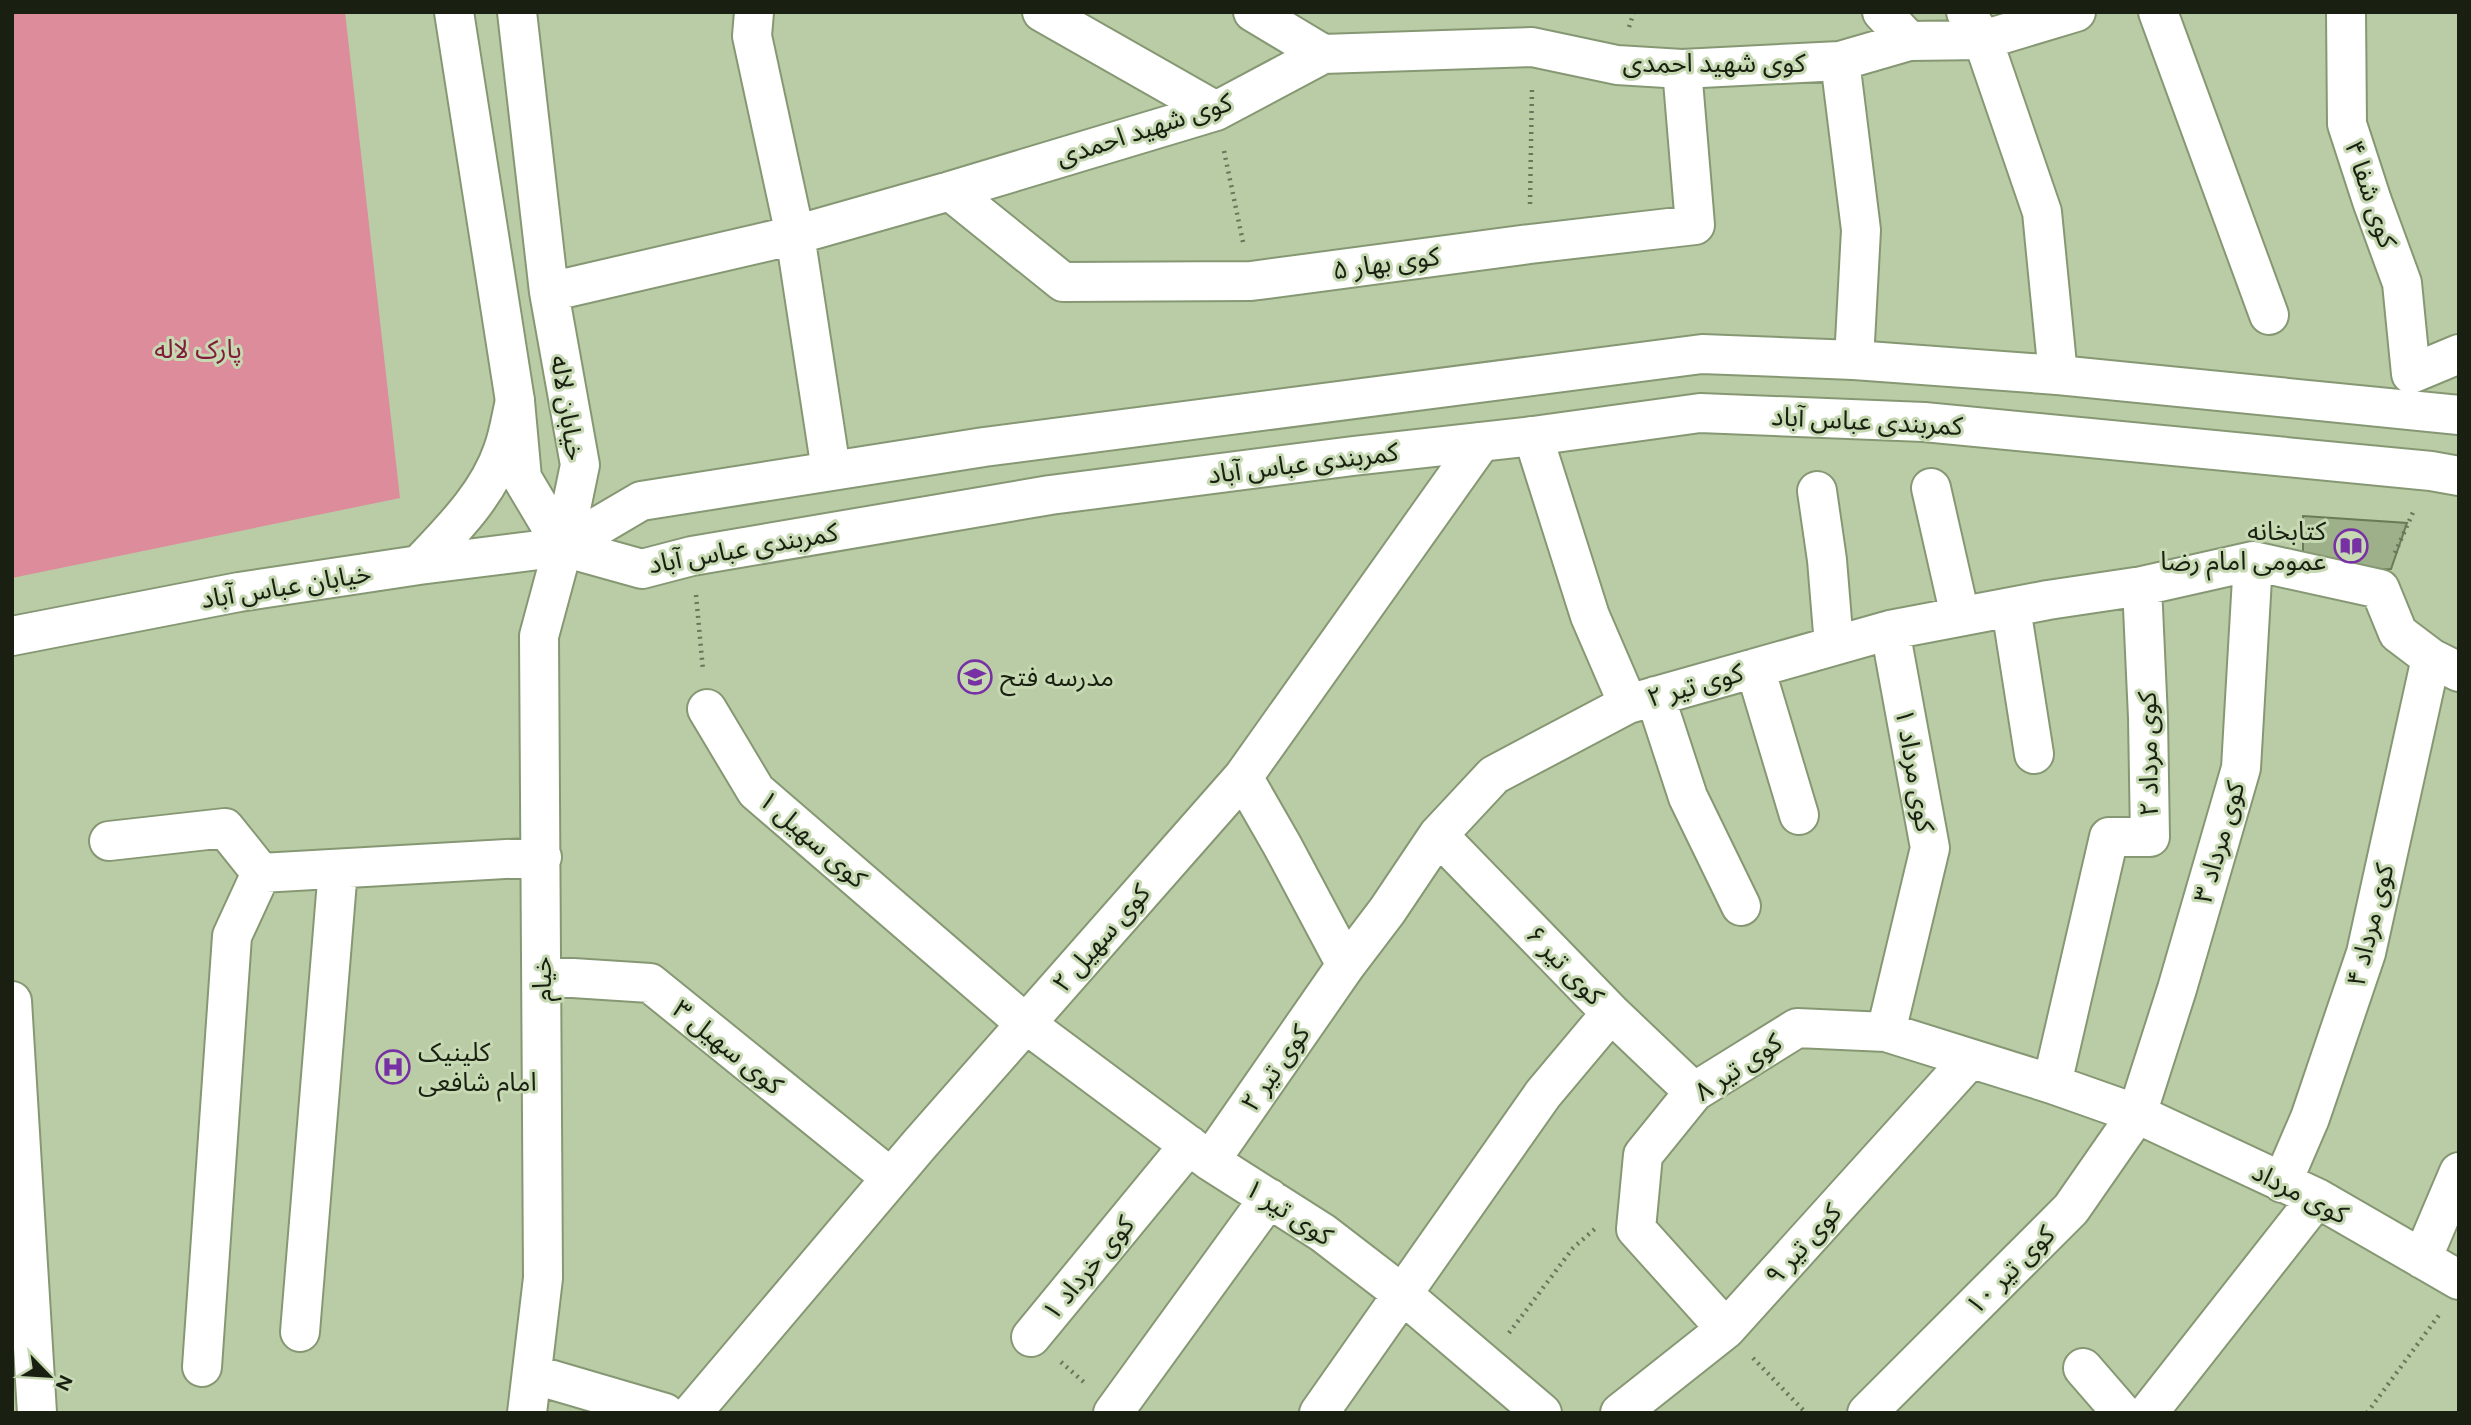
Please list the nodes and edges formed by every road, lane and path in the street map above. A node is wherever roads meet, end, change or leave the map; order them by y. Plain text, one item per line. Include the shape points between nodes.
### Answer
1 (454, 12) edge
2 (517, 12) edge
3 (754, 12) edge
4 (1042, 12) edge
5 (1253, 12) edge
6 (1882, 12) edge
7 (2076, 12) edge
8 (2158, 12) edge
9 (2346, 12) edge
10 (1974, 26) edge
11 (1909, 41) junction
12 (1532, 47) junction
13 (1323, 54) junction
14 (1840, 61) junction
15 (1682, 69) junction
16 (1216, 111) junction
17 (950, 191) junction
18 (795, 235) junction
19 (1530, 244) junction
20 (1251, 281) junction
21 (549, 292) junction
22 (2269, 315) dead end
23 (2459, 354) edge
24 (1854, 360) junction
25 (2058, 375) junction
26 (515, 401) junction
27 (2459, 415) edge
28 (1533, 436) junction
29 (1481, 442) junction
30 (831, 470) junction
31 (2445, 473) edge
32 (1931, 488) dead end
33 (1817, 491) dead end
34 (840, 531) junction
35 (563, 547) junction
36 (692, 556) junction
37 (2253, 561) junction
38 (419, 565) junction
39 (2142, 586) junction
40 (2380, 589) junction
41 (2011, 608) junction
42 (1960, 616) junction
43 (1890, 630) junction
44 (12, 636) edge
45 (1834, 646) junction
46 (2445, 665) edge
47 (1755, 668) junction
48 (1642, 700) junction
49 (706, 709) joint
50 (2034, 754) dead end
51 (1243, 777) junction
52 (1799, 815) dead end
53 (1438, 835) junction
54 (109, 841) dead end
55 (542, 857) junction
56 (338, 869) junction
57 (261, 873) junction
58 (1741, 906) dead end
59 (1346, 965) junction
60 (542, 976) junction
61 (12, 1001) edge
62 (1611, 1013) junction
63 (1026, 1024) junction
64 (1886, 1032) junction
65 (1970, 1059) junction
66 (2052, 1084) junction
67 (1694, 1092) junction
68 (2137, 1114) junction
69 (1200, 1153) junction
70 (2459, 1172) edge
71 (891, 1178) junction
72 (2282, 1183) junction
73 (1638, 1190) junction
74 (1269, 1198) junction
75 (2317, 1198) junction
76 (2422, 1259) junction
77 (1401, 1293) junction
78 (2451, 1294) edge
79 (21, 1302) edge
80 (1726, 1329) junction
81 (300, 1332) dead end
82 (1031, 1337) joint
83 (1485, 1364) junction
84 (202, 1367) dead end
85 (2083, 1368) dead end
86 (532, 1374) junction
87 (1114, 1411) edge
88 (37, 1413) edge
89 (527, 1413) edge
90 (665, 1413) edge
91 (692, 1413) edge
92 (1318, 1413) edge
93 (1542, 1413) edge
94 (1620, 1413) edge
95 (1806, 1413) edge
96 (1867, 1413) edge
97 (2122, 1413) edge
98 (2148, 1413) edge
99 (2367, 1413) edge

1 - 26 street, خیابان لاله
2 - 21 street, خیابان لاله
3 - 18 street via 752,36
4 - 16 street
5 - 13 street
6 - 11 street
7 - 10 street, کوی شهید احمدی
8 - 22 street
9 - 23 street, کوی شفا ۴ via 2347,124 2402,283 2411,374
10 - 11 street, کوی شهید احمدی
10 - 25 street via 2042,212
11 - 14 street, کوی شهید احمدی
12 - 13 street, کوی شهید احمدی
12 - 15 street, کوی شهید احمدی via 1617,65
12 - 19 path
13 - 16 street, کوی شهید احمدی
14 - 15 street, کوی شهید احمدی
14 - 24 street via 1861,230
15 - 19 street, کوی بهار ۵ via 1695,225
16 - 17 street, کوی شهید احمدی
16 - 20 path
17 - 18 street, کوی شهید احمدی
17 - 20 street, کوی بهار ۵ via 1063,282
18 - 21 street, کوی شهید احمدی
18 - 30 street
19 - 20 street, کوی بهار ۵
21 - 35 street, خیابان لاله via 580,465
24 - 25 street
24 - 30 street via 1702,354
25 - 27 street
26 - 35 street, خیابان لاله via 522,478
26 - 38 street via 503,451 484,489
28 - 29 street, کمربندی عباس آباد
28 - 31 street, کمربندی عباس آباد via 1700,413 1924,422
28 - 48 street via 1590,616
29 - 34 street, کمربندی عباس آباد via 1050,495
29 - 51 street, کوی سهیل ۲
30 - 34 street
30 - 35 street via 641,501
31 - 40 path
32 - 42 street
33 - 45 street
34 - 36 street, کمربندی عباس آباد
35 - 36 street, کمربندی عباس آباد via 642,569
35 - 38 street, خیابان عباس آباد
35 - 55 street, خیام via 539,636
36 - 49 path
37 - 39 street, کوی تیر ۲
37 - 40 street, کوی تیر ۲
37 - 68 street, کوی مرداد ۳ via 2241,768
38 - 44 street, خیابان عباس آباد via 239,592
39 - 41 street, کوی تیر ۲
39 - 66 street, کوی مرداد ۲ via 2150,837 2109,837
40 - 46 street via 2398,634
41 - 42 street, کوی تیر ۲
41 - 50 street
42 - 43 street, کوی تیر ۲
43 - 45 street, کوی تیر ۲
43 - 64 street, کوی مرداد ۱ via 1930,848
45 - 47 street, کوی تیر ۲
46 - 72 street, کوی مرداد ۴ via 2366,953 2310,1118
47 - 48 street, کوی تیر ۲
47 - 52 street
48 - 53 street, کوی تیر ۲ via 1494,775
48 - 58 street
49 - 63 street, کوی سهیل ۱ via 756,791
51 - 59 street
51 - 63 street, کوی سهیل ۲
53 - 59 street, کوی تیر ۲
53 - 62 street, کوی تیر ۶
54 - 57 street via 225,828
55 - 56 street
55 - 60 street, خیام
56 - 57 street
56 - 81 street
57 - 84 street via 232,936
59 - 69 street, کوی تیر ۲
60 - 71 street, کوی سهیل ۳ via 650,983
60 - 86 street, خیام via 543,1279
61 - 79 street
62 - 67 street, کوی تیر ۶
62 - 77 street via 1543,1094
63 - 69 street, کوی تیر ۱
63 - 71 street, کوی سهیل ۲
64 - 65 street, کوی تیر ۸
64 - 67 street, کوی تیر ۸ via 1797,1028
65 - 66 street, کوی تیر ۸
65 - 80 street, کوی تیر ۹
66 - 68 street, کوی تیر ۸
67 - 73 street, کوی تیر ۸ via 1643,1155
68 - 72 street, کوی مرداد
68 - 96 street, کوی تیر ۱۰ via 2071,1209
69 - 74 street, کوی تیر ۱
69 - 82 street, کوی خرداد ۱
70 - 76 street
71 - 91 street, کوی سهیل ۲
72 - 75 street, کوی مرداد
73 - 80 street, کوی تیر ۸ via 1636,1228
73 - 83 path via 1573,1248
74 - 77 street, کوی تیر ۱
74 - 87 street
75 - 76 street, کوی مرداد
75 - 98 street
76 - 78 street, کوی مرداد
77 - 83 street, کوی تیر ۱
77 - 92 street
78 - 99 path
79 - 88 street
80 - 94 street, کوی تیر ۹
80 - 95 path
82 - 87 path, کوی خرداد ۱
83 - 93 street, کوی تیر ۱
85 - 97 street
86 - 89 street, خیام
86 - 90 street

